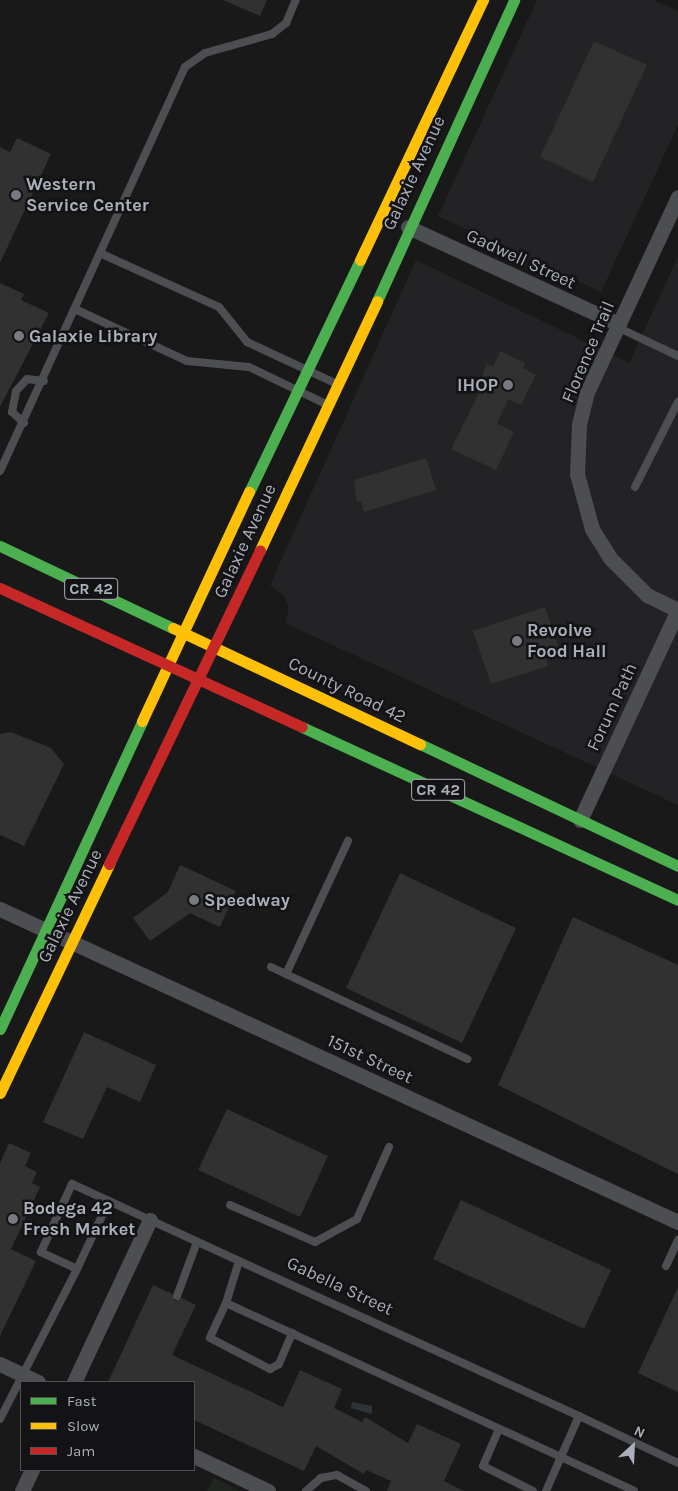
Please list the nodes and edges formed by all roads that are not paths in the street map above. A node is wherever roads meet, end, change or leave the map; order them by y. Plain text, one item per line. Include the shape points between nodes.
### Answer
1 (296, 0) edge
2 (483, 0) edge
3 (514, 0) edge
4 (678, 198) edge
5 (408, 227) junction
6 (102, 254) junction
7 (76, 310) junction
8 (618, 326) junction
9 (678, 356) edge
10 (306, 370) junction
11 (44, 381) junction
12 (339, 385) junction
13 (297, 390) junction
14 (678, 402) edge
15 (328, 405) junction
16 (24, 423) junction
17 (0, 471) edge
18 (635, 487) dead end
19 (0, 546) edge
20 (0, 588) edge
21 (678, 610) edge
22 (183, 631) junction
23 (215, 646) junction
24 (168, 666) junction
25 (198, 680) junction
26 (580, 820) junction
27 (348, 841) dead end
28 (678, 866) edge
29 (678, 900) edge
30 (0, 909) edge
31 (46, 931) junction
32 (71, 942) junction
33 (271, 967) dead end
34 (286, 974) junction
35 (0, 1029) edge
36 (468, 1058) dead end
37 (0, 1093) edge
38 (389, 1147) dead end
39 (109, 1201) junction
40 (230, 1205) dead end
41 (150, 1220) junction
42 (678, 1222) edge
43 (678, 1240) edge
44 (198, 1242) junction
45 (239, 1261) junction
46 (666, 1266) dead end
47 (77, 1269) junction
48 (177, 1296) dead end
49 (226, 1303) junction
50 (292, 1333) junction
51 (0, 1364) edge
52 (22, 1375) junction
53 (36, 1381) edge
54 (74, 1381) edge
55 (579, 1416) junction
56 (0, 1420) edge
57 (499, 1429) junction
58 (195, 1456) edge
59 (563, 1458) junction
60 (678, 1463) edge
61 (32, 1471) edge
62 (22, 1491) edge
63 (268, 1491) edge
64 (306, 1491) edge
65 (366, 1491) edge
66 (533, 1491) edge
67 (546, 1491) edge
68 (634, 1491) edge

1 - 6 lane via 286,23 272,34 205,53 186,68
2 - 10 main road, Galaxie Avenue
3 - 5 main road, Galaxie Avenue
4 - 8 street, Florence Trail
5 - 8 street, Gadwell Street
5 - 12 main road, Galaxie Avenue
6 - 7 lane
6 - 10 lane via 219,307 247,342
7 - 11 lane
7 - 13 lane via 188,361 249,367
8 - 9 lane
8 - 21 street, Florence Trail via 583,408 580,487 592,528 616,565 647,594
10 - 12 lane
10 - 13 main road, Galaxie Avenue
11 - 16 lane
11 - 16 lane via 27,379 16,390 12,412
12 - 15 main road, Galaxie Avenue
13 - 15 lane
13 - 22 main road, Galaxie Avenue
14 - 18 lane
15 - 23 main road, Galaxie Avenue
16 - 17 lane
19 - 22 main road, County Road 42 / CR 42
20 - 24 main road, CR 42
21 - 26 street, Forum Path
22 - 23 main road, County Road 42 / CR 42
22 - 24 main road, Galaxie Avenue
23 - 25 main road, Galaxie Avenue
23 - 26 main road, County Road 42 / CR 42
24 - 25 main road, CR 42
24 - 31 main road, Galaxie Avenue
25 - 29 main road, CR 42
25 - 32 main road, Galaxie Avenue
26 - 28 main road, County Road 42 / CR 42
27 - 34 lane
30 - 31 street, 151st Street
31 - 32 street, 151st Street
31 - 35 main road, Galaxie Avenue
32 - 37 main road, Galaxie Avenue
32 - 42 street, 151st Street
33 - 34 lane
34 - 36 lane
38 - 40 lane via 357,1219 314,1242
39 - 41 lane, Gabella Street
39 - 47 lane
39 - 47 lane, Gabella Street via 72,1184 41,1252
41 - 44 lane, Gabella Street
41 - 54 street
43 - 46 lane
44 - 45 lane, Gabella Street
44 - 48 lane
45 - 49 lane
45 - 55 lane, Gabella Street
47 - 52 lane
49 - 50 lane
49 - 50 lane via 210,1338 270,1369 279,1364
50 - 57 lane
51 - 52 street
52 - 53 street
52 - 56 lane
55 - 59 lane
55 - 60 lane, Gabella Street
57 - 59 lane
57 - 66 lane via 483,1466
58 - 63 street
59 - 67 lane
59 - 68 lane
61 - 62 street
64 - 65 lane via 321,1478 337,1475

